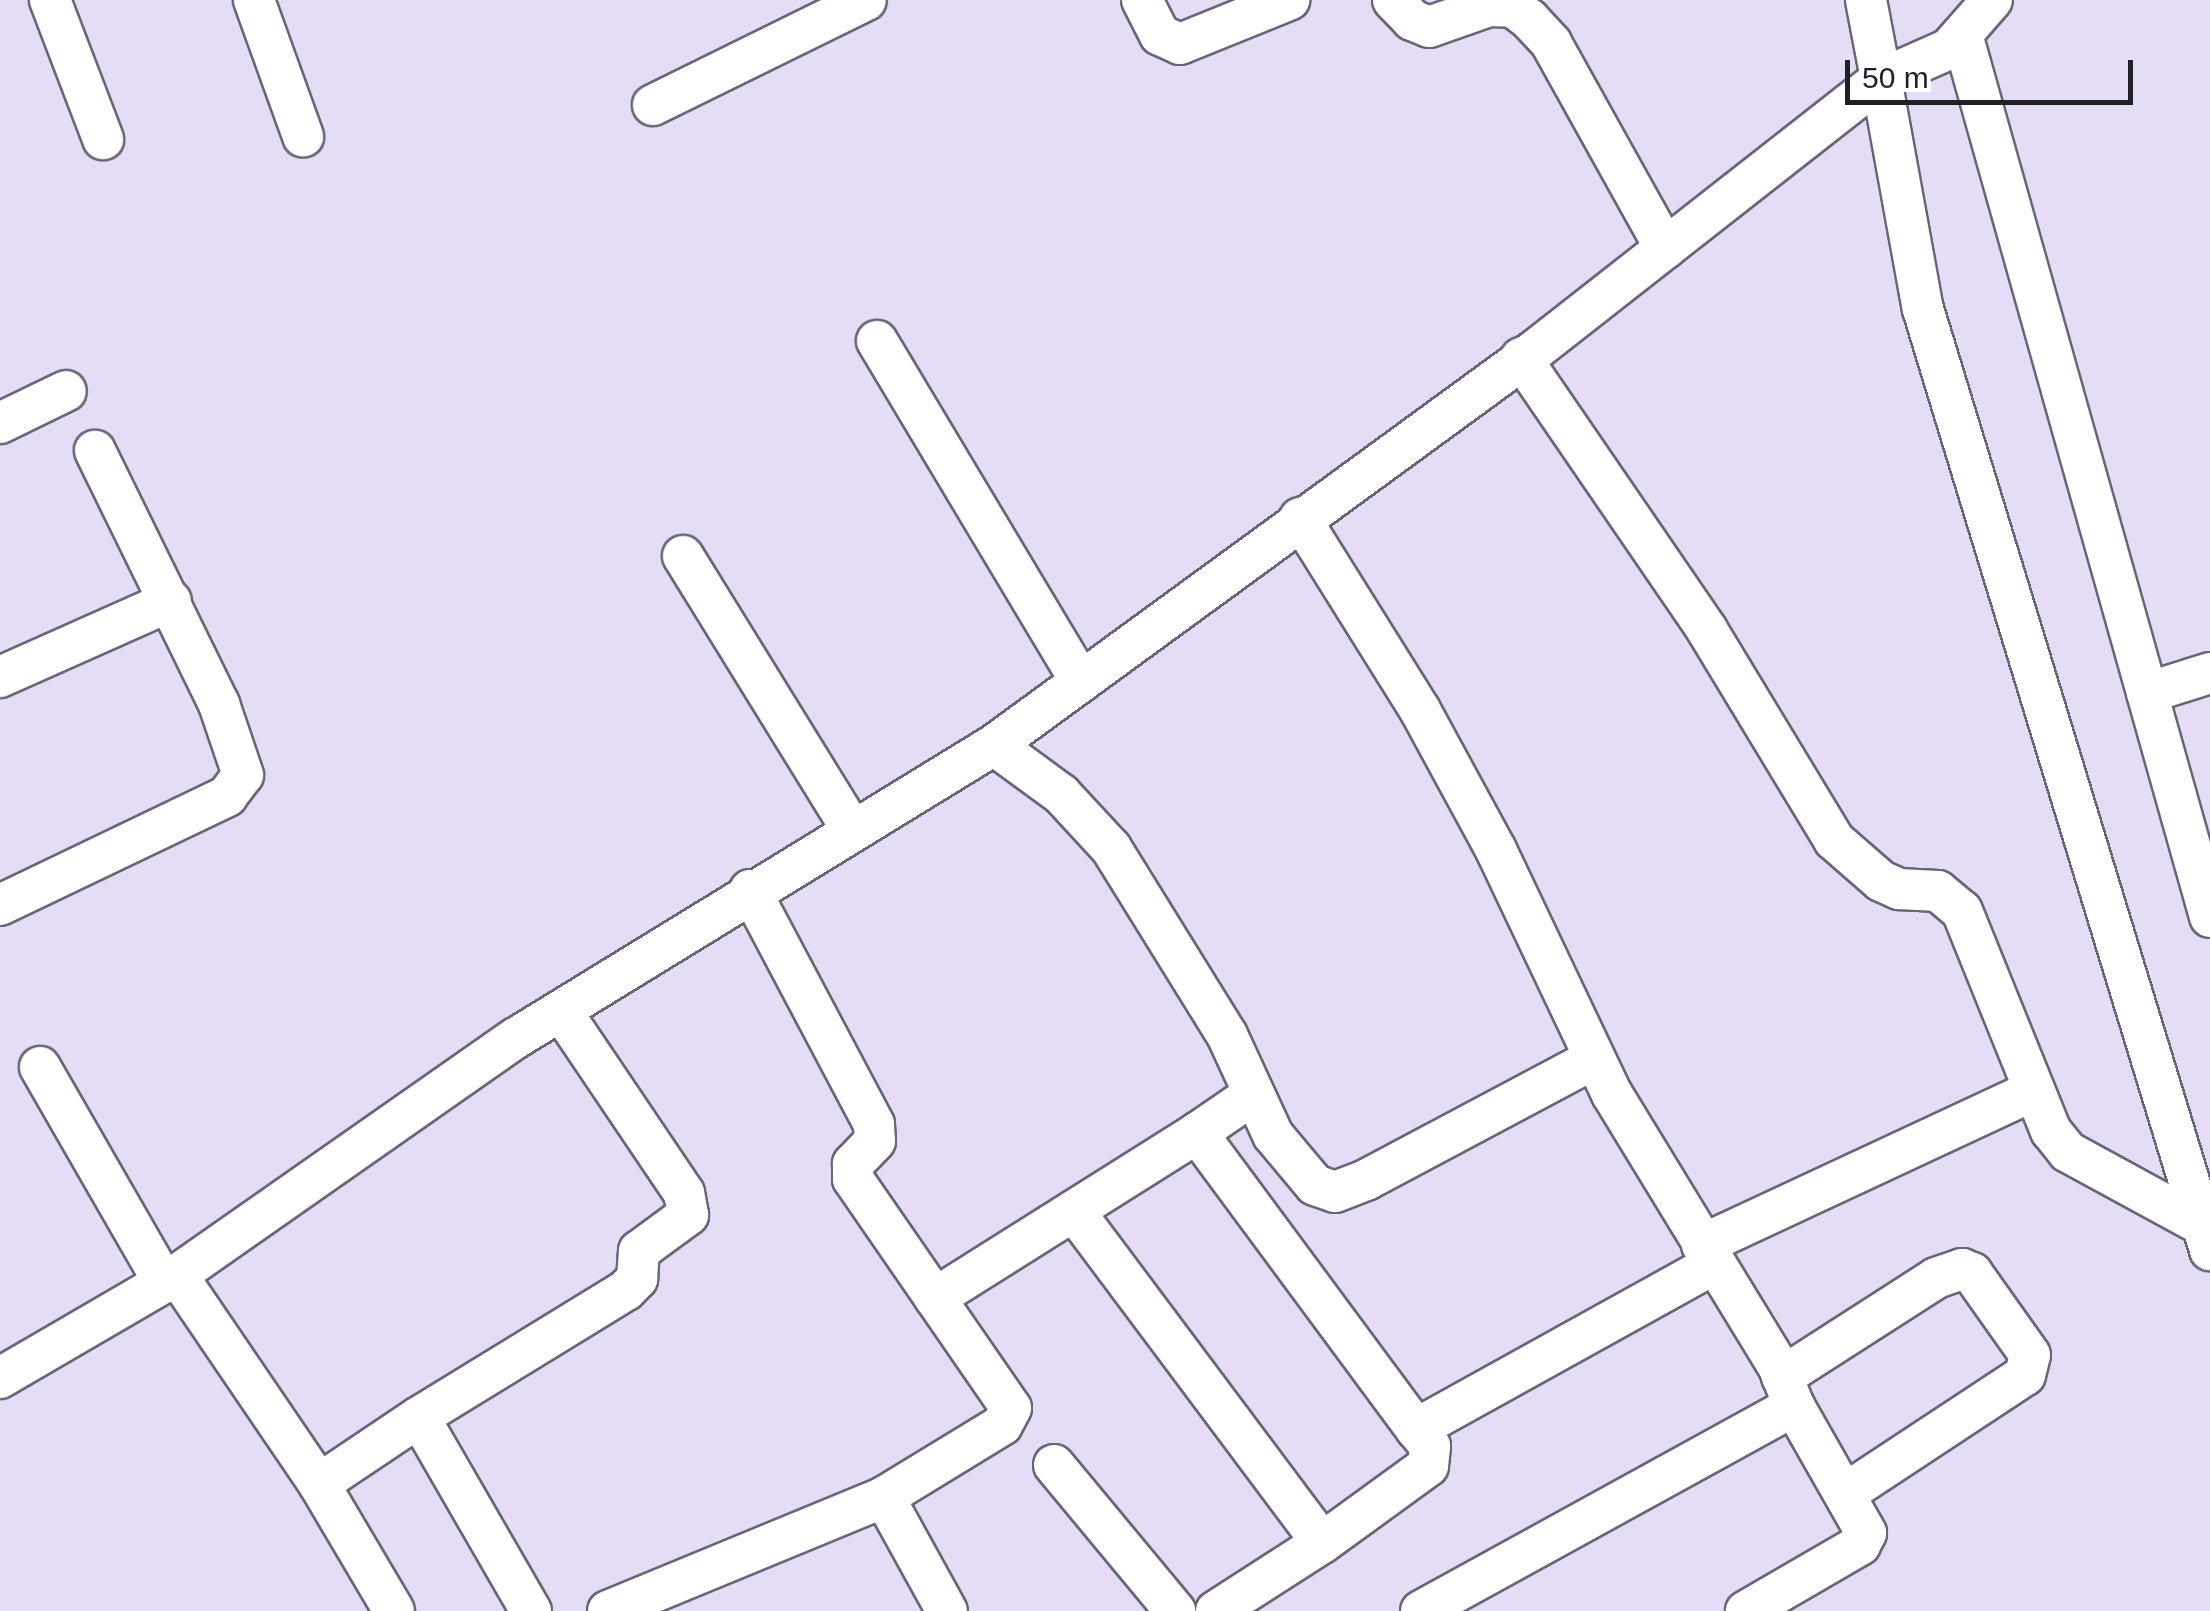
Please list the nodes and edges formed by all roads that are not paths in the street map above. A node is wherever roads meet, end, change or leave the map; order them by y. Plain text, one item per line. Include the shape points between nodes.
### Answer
1 (50, 0) edge
2 (254, 0) edge
3 (866, 0) edge
4 (1142, 0) edge
5 (1289, 0) edge
6 (1393, 0) edge
7 (1866, 0) edge
8 (1992, 0) edge
9 (802, 14) edge
10 (1950, 47) junction
11 (1887, 78) junction
12 (653, 104) dead end
13 (303, 136) dead end
14 (103, 139) dead end
15 (1666, 248) junction
16 (877, 340) dead end
17 (1521, 358) junction
18 (66, 391) dead end
19 (0, 423) edge
20 (95, 451) dead end
21 (1300, 518) junction
22 (682, 556) dead end
23 (170, 600) junction
24 (2210, 673) edge
25 (0, 677) edge
26 (1081, 682) junction
27 (2147, 693) junction
28 (994, 745) junction
29 (852, 830) junction
30 (750, 890) junction
31 (0, 905) edge
32 (2210, 917) edge
33 (562, 1012) junction
34 (1594, 1059) junction
35 (40, 1067) dead end
36 (2034, 1090) junction
37 (1254, 1094) junction
38 (1197, 1133) junction
39 (1074, 1211) junction
40 (2206, 1238) edge
41 (1708, 1254) junction
42 (171, 1279) junction
43 (935, 1298) junction
44 (4, 1367) edge
45 (1788, 1392) junction
46 (419, 1417) junction
47 (1416, 1429) junction
48 (1054, 1465) dead end
49 (318, 1484) junction
50 (1846, 1493) junction
51 (884, 1497) junction
52 (1322, 1543) junction
53 (1442, 1606) edge
54 (394, 1611) edge
55 (531, 1611) edge
56 (608, 1611) edge
57 (947, 1611) edge
58 (1175, 1611) edge
59 (1216, 1611) edge
60 (1746, 1611) edge

1 - 14 street
2 - 13 street
3 - 9 street
4 - 5 street via 1160,34 1180,44
6 - 15 street via 1429,27 1489,6 1513,6 1529,18 1551,42
7 - 11 street
8 - 10 street
9 - 12 street
10 - 11 street
10 - 27 street
11 - 15 street
11 - 40 street via 1923,309
15 - 17 street
16 - 26 street
17 - 21 street
17 - 36 street via 1707,630 1834,840 1881,881 1938,891 1962,911
18 - 19 street
20 - 23 street
21 - 26 street
21 - 34 street via 1420,710 1496,850
22 - 29 street
23 - 25 street
23 - 31 street via 240,753 238,786
24 - 27 street
26 - 28 street
27 - 32 street
28 - 29 street
28 - 37 street via 1061,794 1110,848 1217,1019
29 - 30 street
30 - 33 street
30 - 43 street via 874,1124 875,1142 853,1164 853,1179
33 - 42 street
33 - 46 street via 684,1193 688,1215 639,1251 636,1280 626,1290
34 - 37 street via 1334,1192 1315,1185 1296,1165
34 - 41 street
35 - 42 street
36 - 40 street via 2068,1152
36 - 41 street
37 - 38 street
38 - 39 street
38 - 47 street
39 - 43 street
39 - 52 street
41 - 45 street
41 - 47 street
42 - 44 street
42 - 49 street
43 - 51 street via 1000,1387 1011,1415
45 - 50 street
45 - 50 street via 1936,1278 1962,1270 1972,1273 2030,1355 2025,1375
45 - 53 street
46 - 49 street
46 - 55 street
47 - 52 street via 1430,1446 1428,1466
48 - 58 street
49 - 54 street
50 - 60 street via 1866,1525 1860,1545
51 - 56 street
51 - 57 street
52 - 59 street

